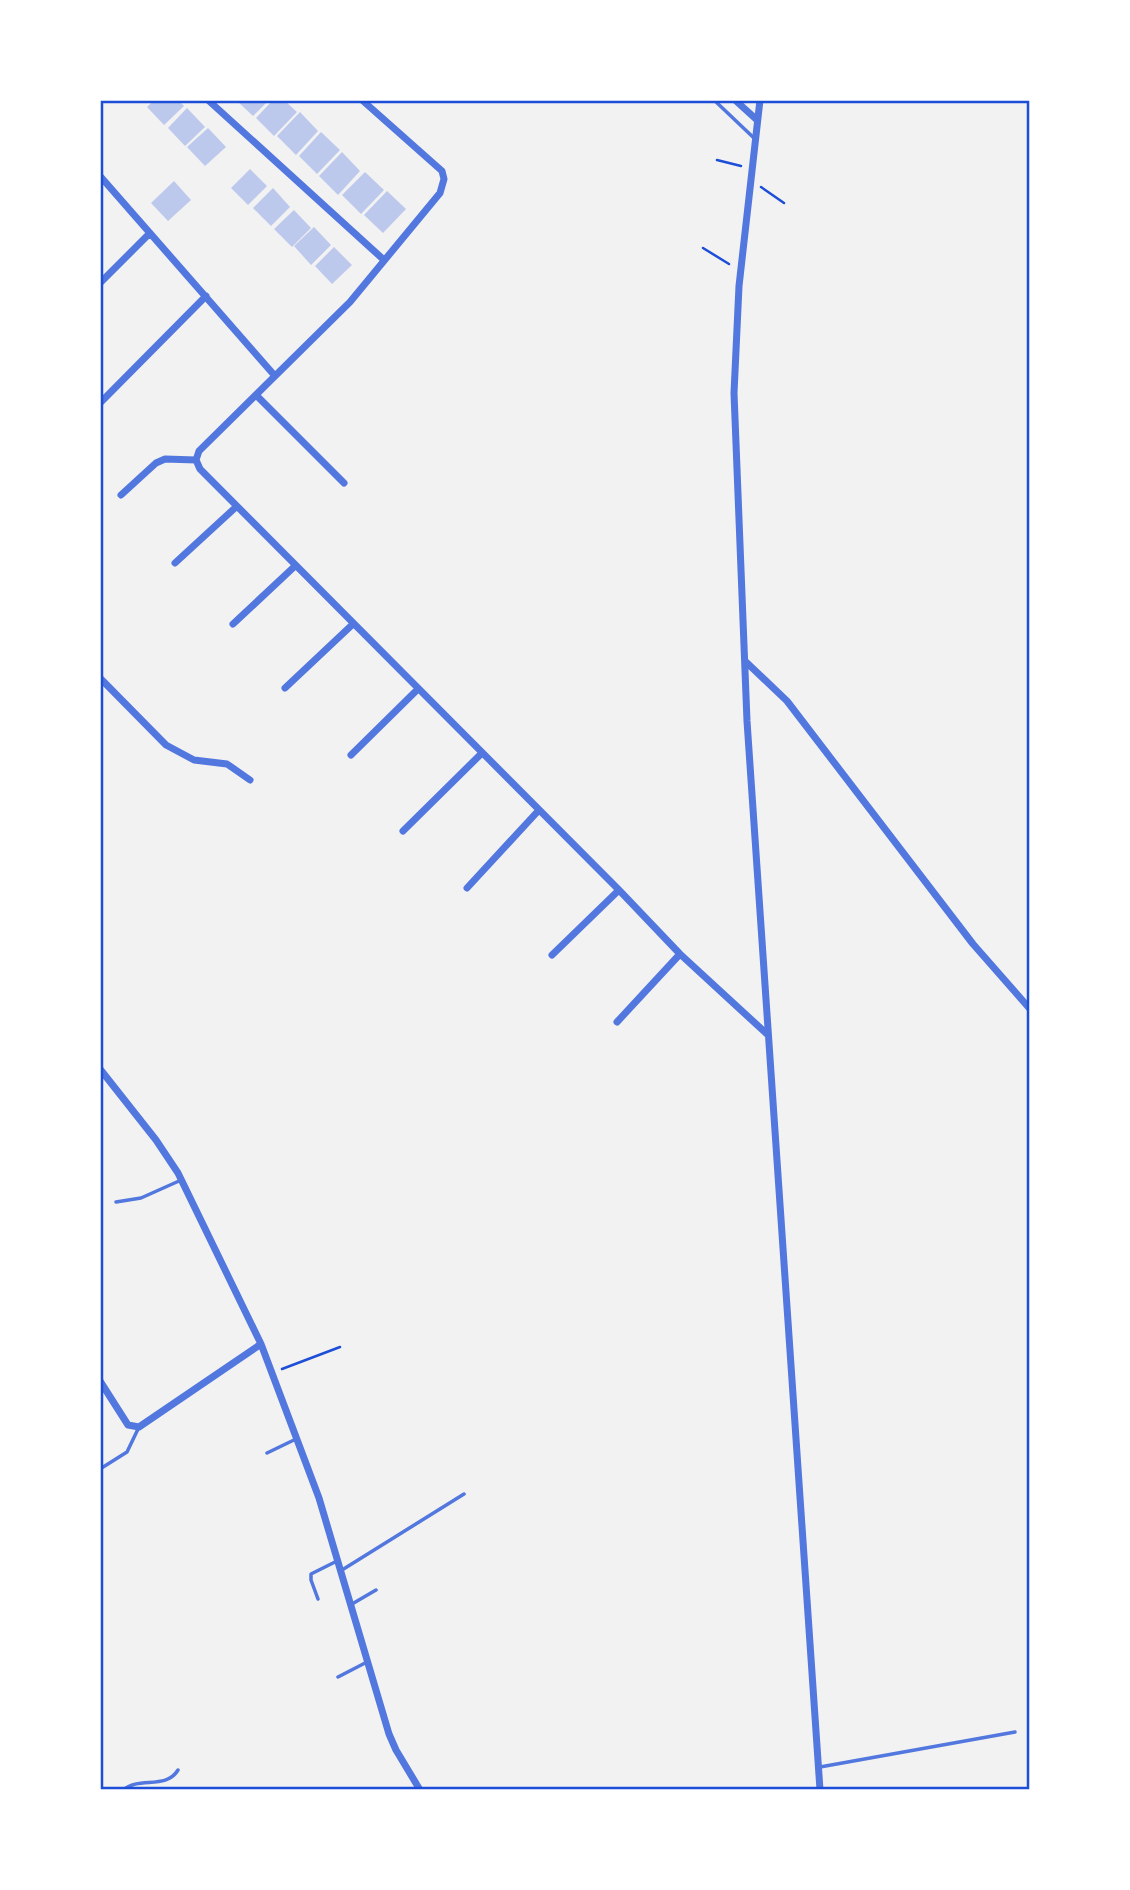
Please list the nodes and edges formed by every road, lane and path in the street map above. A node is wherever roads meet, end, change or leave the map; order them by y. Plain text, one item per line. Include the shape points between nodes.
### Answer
1 (208, 100) edge
2 (362, 100) edge
3 (714, 100) edge
4 (735, 100) edge
5 (760, 100) edge
6 (757, 120) junction
7 (755, 139) junction
8 (717, 160) dead end
9 (751, 169) junction
10 (100, 176) edge
11 (750, 179) junction
12 (784, 203) dead end
13 (150, 233) junction
14 (703, 248) dead end
15 (384, 260) junction
16 (741, 271) junction
17 (100, 283) edge
18 (206, 296) junction
19 (275, 376) junction
20 (256, 395) junction
21 (100, 403) edge
22 (196, 460) junction
23 (344, 483) dead end
24 (121, 495) dead end
25 (236, 507) junction
26 (175, 563) dead end
27 (295, 566) junction
28 (233, 624) dead end
29 (353, 624) junction
30 (745, 661) junction
31 (100, 678) edge
32 (285, 688) dead end
33 (418, 689) junction
34 (482, 753) junction
35 (351, 755) dead end
36 (250, 780) dead end
37 (539, 810) junction
38 (404, 831) dead end
39 (467, 888) dead end
40 (619, 890) junction
41 (680, 954) junction
42 (552, 955) dead end
43 (1030, 1009) edge
44 (617, 1023) dead end
45 (768, 1036) junction
46 (100, 1069) edge
47 (181, 1180) junction
48 (116, 1202) dead end
49 (261, 1344) junction
50 (340, 1347) dead end
51 (272, 1372) junction
52 (100, 1381) edge
53 (139, 1427) junction
54 (298, 1438) junction
55 (267, 1452) dead end
56 (100, 1469) edge
57 (464, 1494) dead end
58 (337, 1560) junction
59 (340, 1571) junction
60 (376, 1590) dead end
61 (318, 1599) dead end
62 (350, 1605) junction
63 (367, 1662) junction
64 (338, 1677) dead end
65 (1014, 1732) dead end
66 (818, 1768) junction
67 (178, 1770) dead end
68 (123, 1790) edge
69 (420, 1790) edge
70 (820, 1790) edge

1 - 15 street
2 - 15 street via 442,171 444,179 440,193
3 - 7 lane
4 - 6 street
5 - 6 street
6 - 7 street
7 - 9 street
8 - 9 path
9 - 11 street
10 - 13 street
11 - 12 path
11 - 16 street
13 - 17 street
13 - 18 street
14 - 16 path
15 - 19 street via 350,302
16 - 30 street via 734,393
18 - 19 street
18 - 21 street
19 - 20 street
20 - 22 street via 199,451
20 - 23 street
22 - 24 street via 156,463
22 - 25 street
25 - 26 street
25 - 27 street
27 - 28 street
27 - 29 street
29 - 32 street
29 - 33 street
30 - 43 street via 787,701 956,923
30 - 45 street
31 - 36 street via 166,745 194,760 227,764
33 - 34 street
33 - 35 street
34 - 37 street
34 - 38 street
37 - 39 street
37 - 40 street
40 - 41 street
40 - 42 street
41 - 44 street
41 - 45 street
45 - 66 street
46 - 47 street
47 - 48 lane via 141,1198
47 - 49 street
49 - 51 street
49 - 53 street
50 - 51 path
51 - 54 street
52 - 53 street via 128,1424
53 - 56 lane via 127,1452
54 - 55 lane
54 - 58 street
57 - 59 lane
58 - 59 street
58 - 61 lane via 311,1573
59 - 62 street
60 - 62 lane
62 - 63 street
63 - 64 lane
63 - 69 street via 396,1751
65 - 66 lane
66 - 70 street
67 - 68 lane via 166,1781 129,1785

